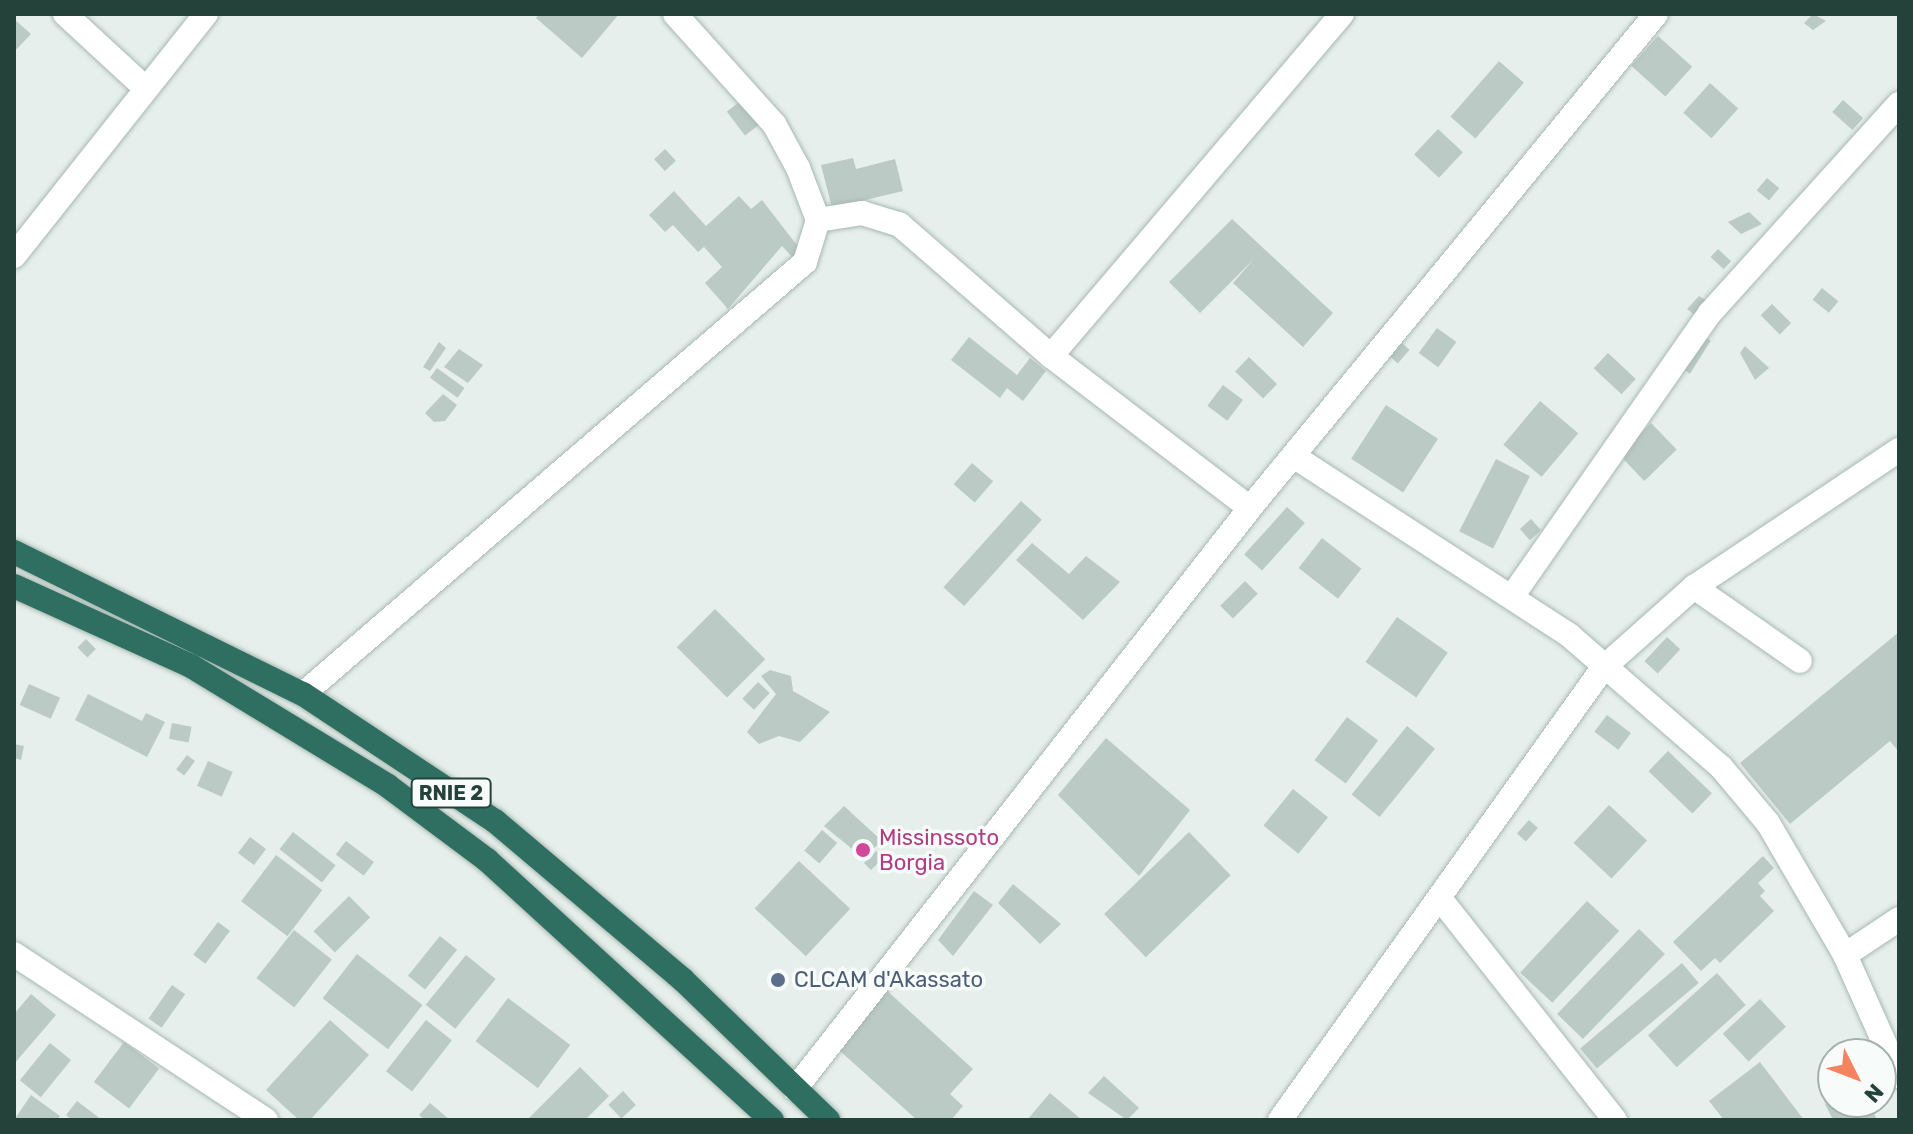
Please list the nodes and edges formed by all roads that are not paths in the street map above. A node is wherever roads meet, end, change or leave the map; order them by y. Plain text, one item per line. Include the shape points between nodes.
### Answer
1 (65, 14) edge
2 (206, 14) edge
3 (675, 14) edge
4 (1342, 14) edge
5 (1656, 14) edge
6 (144, 87) junction
7 (1899, 104) edge
8 (818, 220) junction
9 (14, 256) edge
10 (1051, 356) junction
11 (1899, 450) edge
12 (1295, 457) junction
13 (1250, 508) junction
14 (14, 552) edge
15 (14, 586) edge
16 (1694, 587) junction
17 (1513, 595) junction
18 (1800, 661) dead end
19 (1603, 668) junction
20 (303, 694) junction
21 (1442, 901) junction
22 (1899, 919) edge
23 (14, 954) edge
24 (1845, 955) junction
25 (1899, 1076) edge
26 (795, 1089) junction
27 (266, 1120) edge
28 (772, 1120) edge
29 (828, 1120) edge
30 (1280, 1120) edge
31 (1615, 1120) edge

1 - 6 street
2 - 6 street
3 - 8 street via 774,124
4 - 10 street
5 - 12 street
6 - 9 street
7 - 17 street via 1710,313
8 - 10 street via 862,213 899,224
8 - 20 street via 805,262
10 - 13 street
11 - 16 street
12 - 13 street
12 - 17 street
13 - 26 street
14 - 20 highway, RNIE 2 / RNIE 2
15 - 28 highway, RNIE 2 / RNIE 2 via 191,666 388,786 487,860
16 - 18 street
16 - 19 street
17 - 19 street
19 - 21 street
19 - 24 street via 1721,767 1759,811
20 - 26 highway, RNIE 2 / RNIE 2 via 495,821 683,980
21 - 30 street
21 - 31 street
22 - 24 street
23 - 27 street
24 - 25 street
26 - 29 highway, RNIE 2 / RNIE 2

